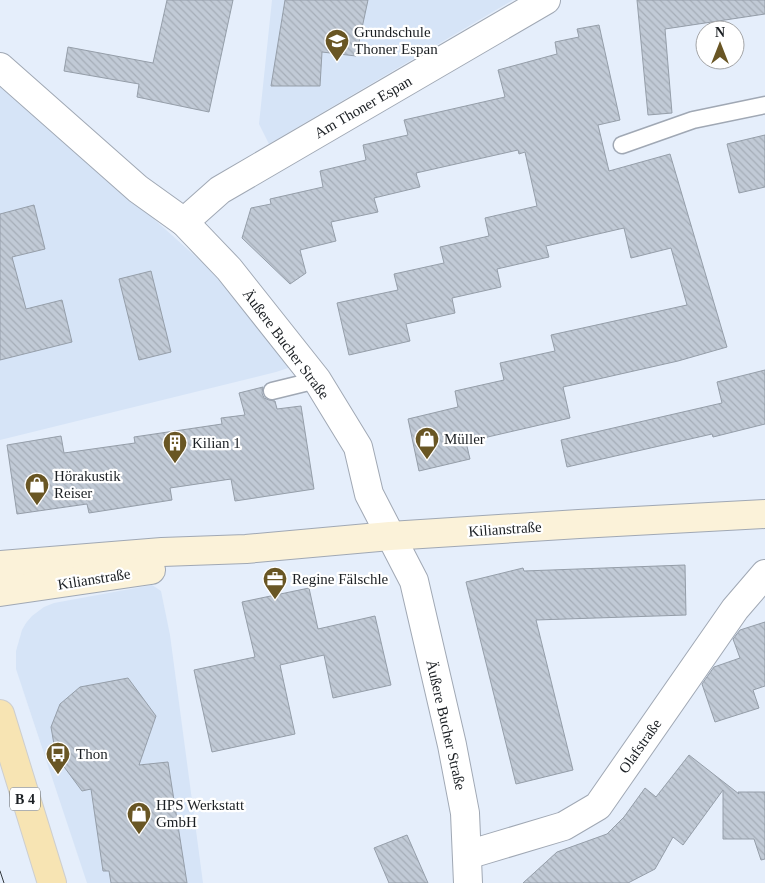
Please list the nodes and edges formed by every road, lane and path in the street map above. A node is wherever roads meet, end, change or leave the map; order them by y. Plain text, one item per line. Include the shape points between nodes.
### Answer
1 (546, 0) edge
2 (0, 67) edge
3 (765, 105) edge
4 (622, 145) dead end
5 (184, 222) junction
6 (317, 380) junction
7 (272, 391) dead end
8 (765, 514) edge
9 (390, 536) junction
10 (246, 550) junction
11 (0, 565) edge
12 (765, 574) edge
13 (0, 592) edge
14 (0, 714) edge
15 (467, 855) junction
16 (52, 883) edge
17 (468, 883) edge

1 - 5 street, Am Thoner Espan via 220,190
2 - 5 street, Äußere Bucher Straße via 138,189
3 - 4 lane via 693,120
5 - 6 street, Äußere Bucher Straße via 229,269
6 - 7 lane
6 - 9 street, Äußere Bucher Straße via 358,447 369,494
8 - 9 main road, Kilianstraße
9 - 10 main road, Kilianstraße
9 - 15 street, Äußere Bucher Straße via 414,581 452,745 465,813
10 - 11 main road, Kilianstraße via 162,552
10 - 13 main road, Kilianstraße via 167,568
12 - 15 street, Olafstraße via 735,609 598,806 564,826
14 - 16 main road, B 4
15 - 17 street, Äußere Bucher Straße

